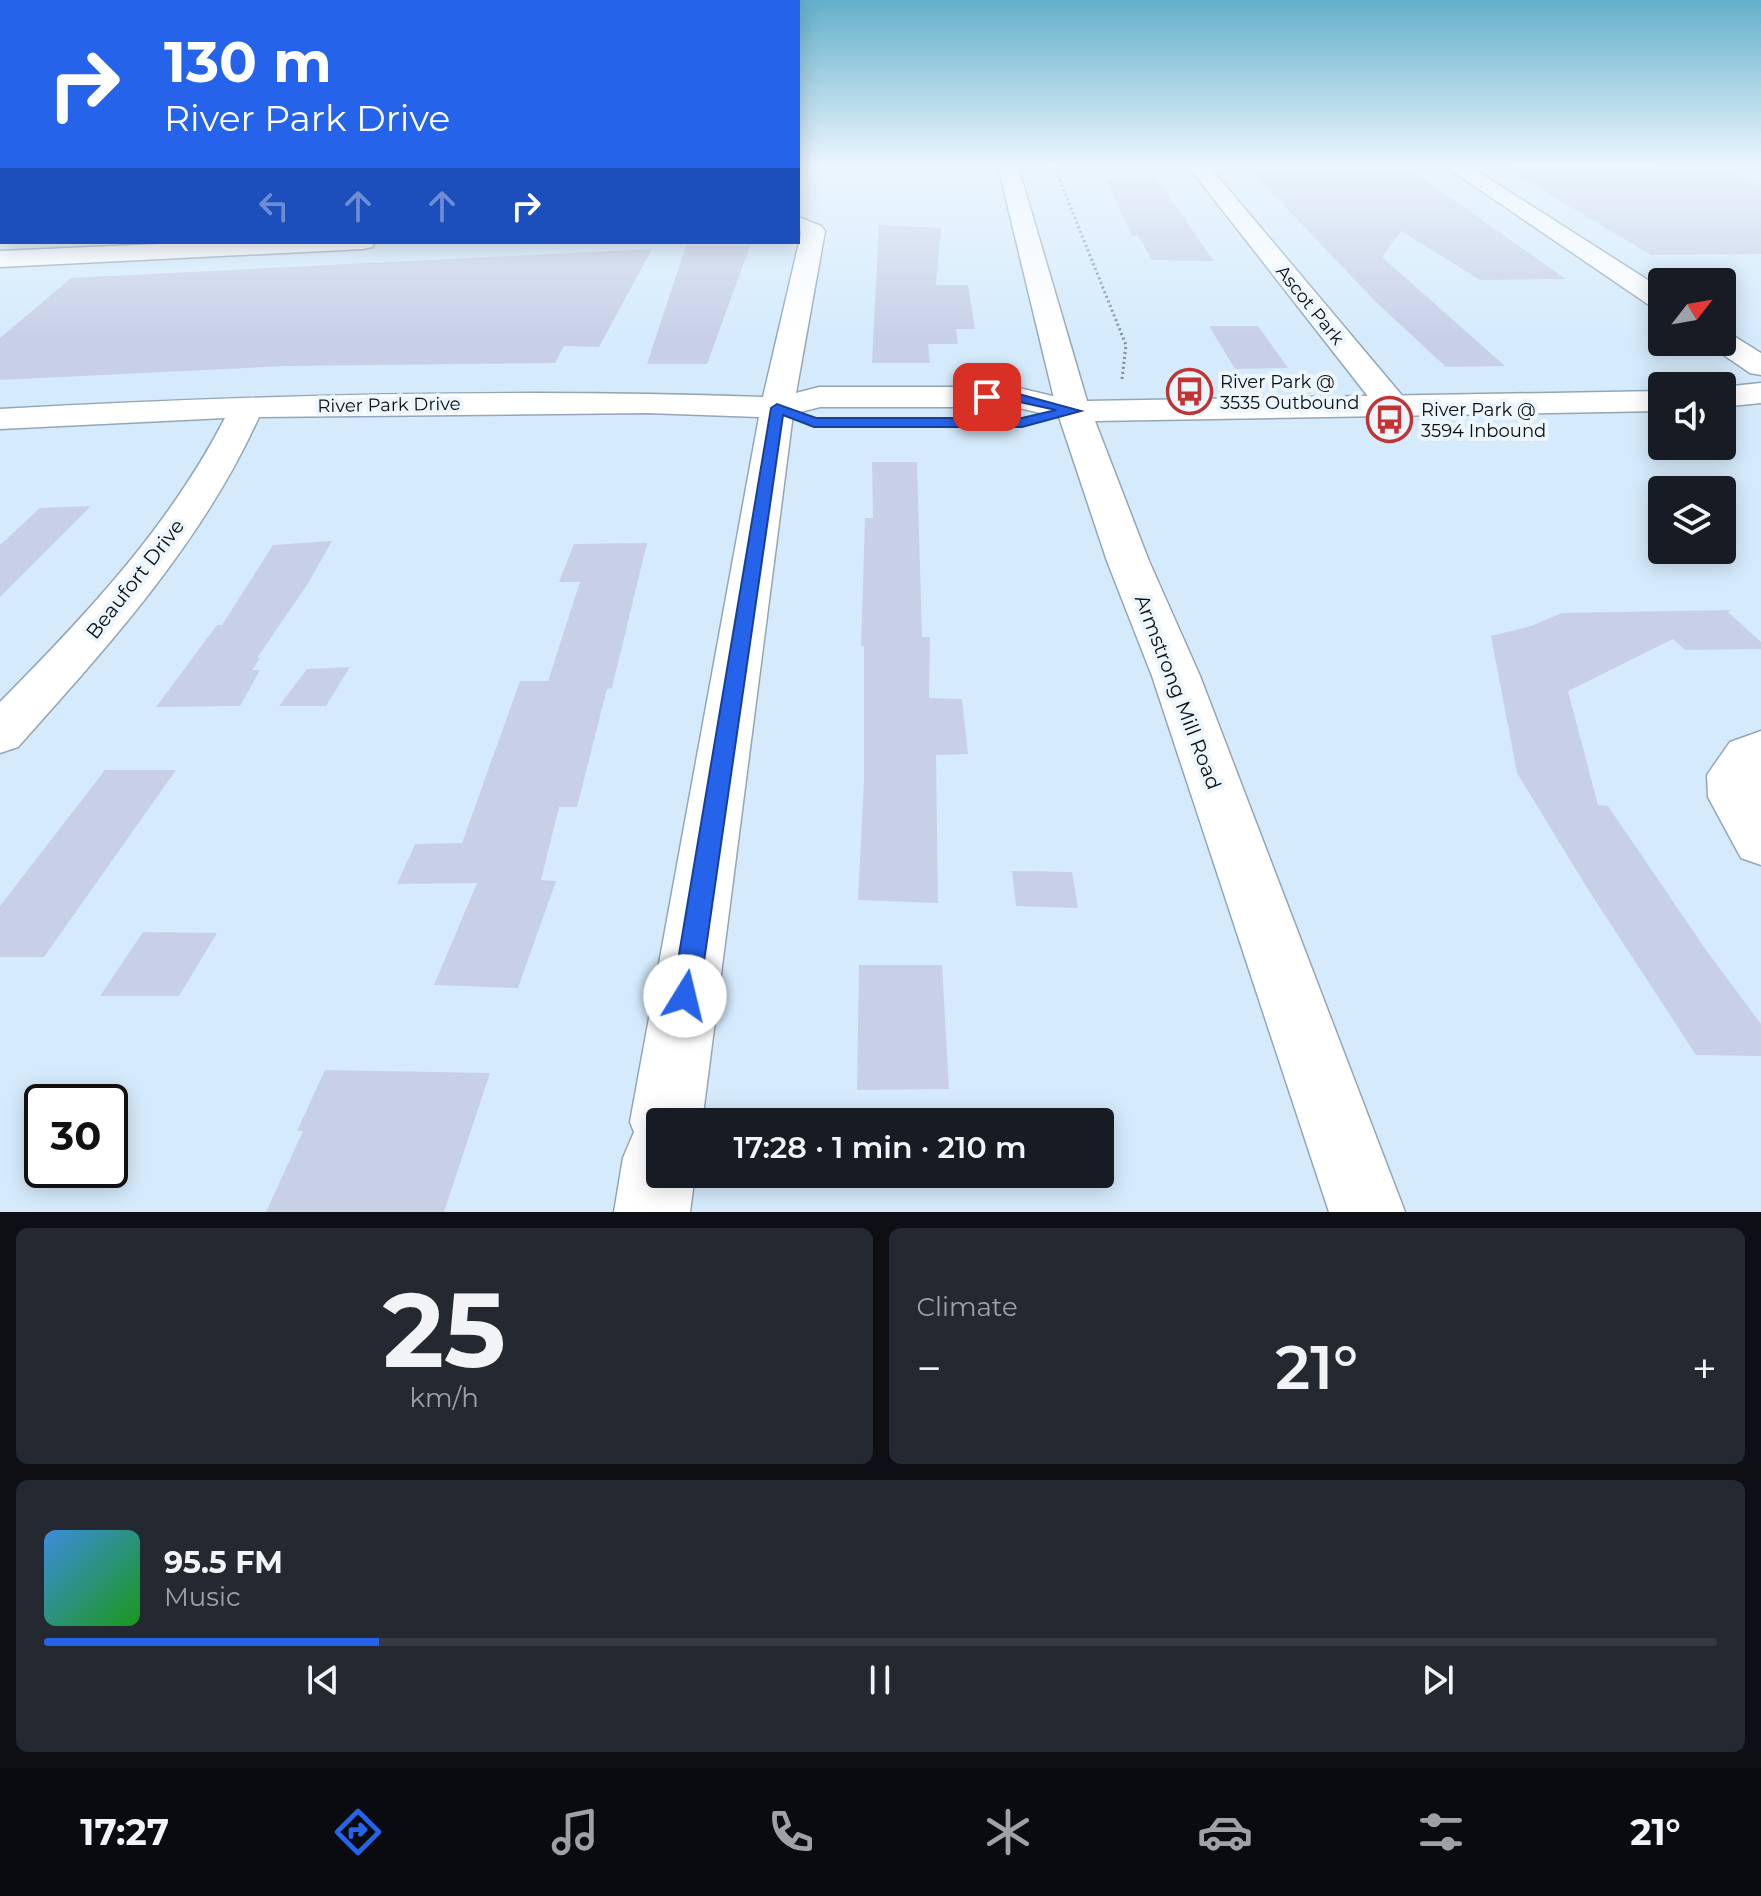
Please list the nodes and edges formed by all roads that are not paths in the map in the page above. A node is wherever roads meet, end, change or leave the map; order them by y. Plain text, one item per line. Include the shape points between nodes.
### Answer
1 (1023, 223) edge
2 (1244, 223) edge
3 (1542, 223) edge
4 (800, 225) edge
5 (320, 244) edge
6 (0, 259) edge
7 (1648, 292) edge
8 (1736, 350) edge
9 (1761, 366) edge
10 (1761, 393) edge
11 (1736, 396) edge
12 (1648, 401) edge
13 (1393, 406) junction
14 (247, 407) junction
15 (777, 408) junction
16 (1074, 411) junction
17 (0, 419) edge
18 (0, 734) edge
19 (1761, 750) edge
20 (1761, 842) edge
21 (668, 1108) edge
22 (656, 1188) edge
23 (652, 1212) edge
24 (1367, 1212) edge

1 - 16 street, Armstrong Mill Road
2 - 13 street, Ascot Park
3 - 7 street
4 - 15 street via 813,231
5 - 6 street
8 - 9 street
10 - 11 street
12 - 13 street, River Park Drive
13 - 16 street, River Park Drive
14 - 15 street, River Park Drive via 647,403
14 - 17 street, River Park Drive
14 - 18 street, Beaufort Drive via 214,472 171,538
15 - 16 street, River Park Drive via 814,422 1022,422
15 - 21 street
16 - 24 street, Armstrong Mill Road via 1176,676
19 - 20 street via 1748,756 1734,775 1735,797
22 - 23 street

